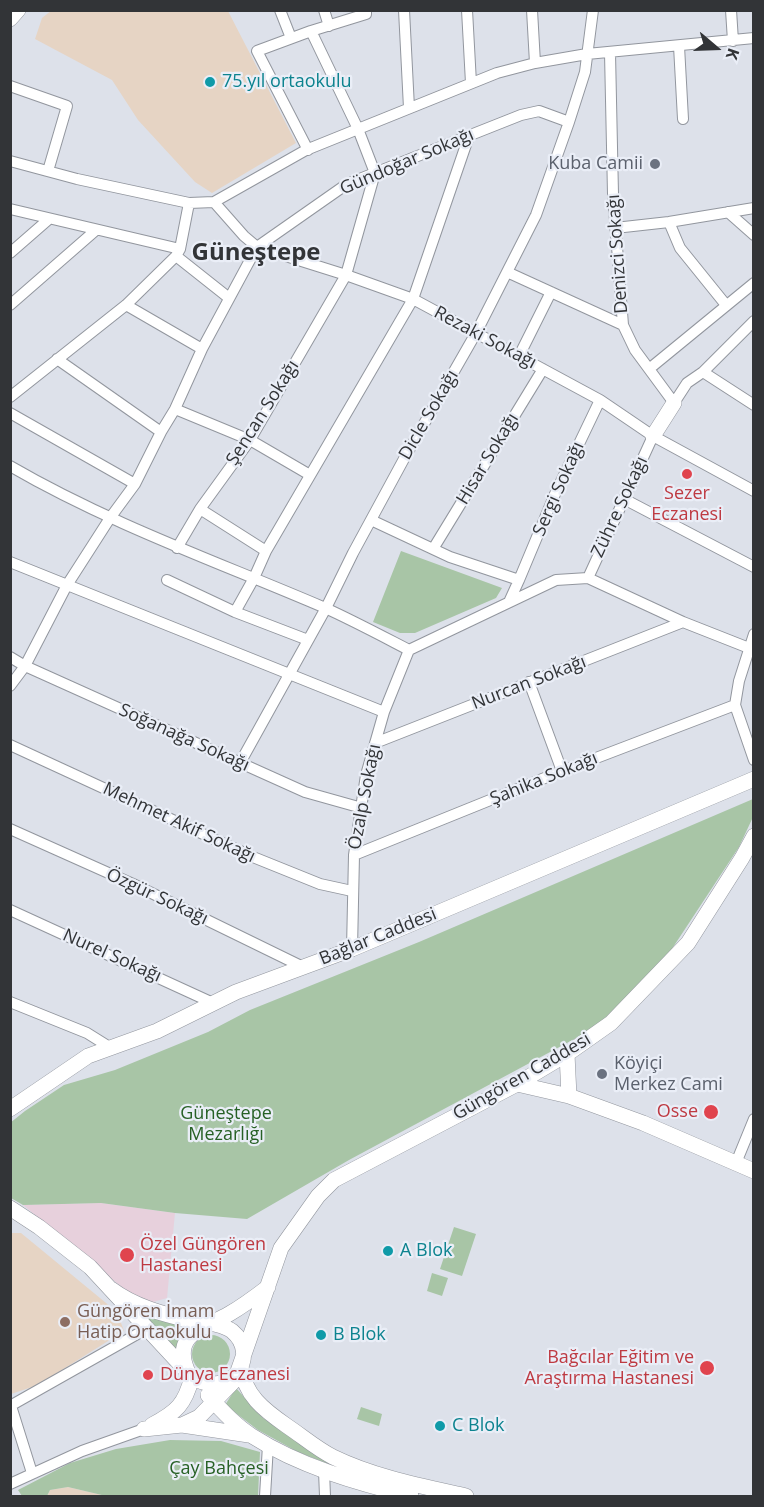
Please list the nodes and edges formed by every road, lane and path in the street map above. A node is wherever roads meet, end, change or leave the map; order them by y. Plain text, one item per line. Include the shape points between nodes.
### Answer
1 (18, 10) edge
2 (280, 10) edge
3 (324, 10) edge
4 (366, 10) edge
5 (404, 10) edge
6 (467, 10) edge
7 (532, 10) edge
8 (593, 10) edge
9 (731, 10) edge
10 (10, 19) edge
11 (329, 26) junction
12 (311, 31) junction
13 (291, 38) junction
14 (753, 38) edge
15 (733, 41) junction
16 (680, 46) junction
17 (610, 53) junction
18 (587, 54) junction
19 (534, 63) junction
20 (471, 83) junction
21 (10, 86) edge
22 (409, 108) junction
23 (682, 118) dead end
24 (569, 122) junction
25 (358, 129) junction
26 (469, 136) junction
27 (308, 150) junction
28 (10, 161) edge
29 (48, 171) junction
30 (375, 173) junction
31 (214, 201) junction
32 (189, 203) junction
33 (753, 208) edge
34 (10, 209) edge
35 (728, 212) junction
36 (49, 219) junction
37 (669, 222) junction
38 (615, 228) junction
39 (96, 230) junction
40 (753, 235) edge
41 (257, 248) junction
42 (178, 252) junction
43 (10, 253) edge
44 (507, 272) junction
45 (346, 275) junction
46 (753, 283) edge
47 (551, 292) junction
48 (229, 298) junction
49 (413, 299) junction
50 (10, 305) edge
51 (126, 305) junction
52 (726, 305) junction
53 (753, 321) edge
54 (623, 325) junction
55 (476, 333) junction
56 (202, 349) junction
57 (519, 356) junction
58 (57, 359) junction
59 (543, 369) junction
60 (649, 369) junction
61 (703, 372) junction
62 (10, 397) edge
63 (600, 400) junction
64 (674, 403) junction
65 (753, 405) edge
66 (176, 409) junction
67 (10, 413) edge
68 (161, 432) junction
69 (653, 436) junction
70 (250, 440) junction
71 (10, 466) edge
72 (310, 475) junction
73 (135, 484) junction
74 (753, 491) edge
75 (624, 499) junction
76 (200, 509) junction
77 (110, 518) junction
78 (371, 520) junction
79 (177, 548) junction
80 (433, 549) junction
81 (266, 550) junction
82 (10, 562) edge
83 (753, 567) edge
84 (254, 578) junction
85 (588, 578) junction
86 (166, 580) dead end
87 (519, 580) junction
88 (67, 585) junction
89 (509, 602) junction
90 (326, 608) junction
91 (235, 612) junction
92 (683, 622) junction
93 (753, 634) edge
94 (308, 640) junction
95 (749, 648) junction
96 (409, 650) junction
97 (10, 657) edge
98 (25, 666) junction
99 (290, 673) junction
100 (529, 682) junction
101 (10, 686) edge
102 (735, 705) junction
103 (384, 712) junction
104 (375, 743) junction
105 (10, 745) edge
106 (753, 760) edge
107 (240, 763) junction
108 (562, 771) junction
109 (753, 779) edge
110 (362, 808) junction
111 (10, 829) edge
112 (753, 836) edge
113 (354, 855) junction
114 (352, 891) junction
115 (10, 910) edge
116 (352, 949) junction
117 (303, 967) junction
118 (10, 1002) edge
119 (213, 1003) junction
120 (111, 1048) junction
121 (567, 1054) junction
122 (517, 1083) junction
123 (569, 1096) junction
124 (28, 1097) junction
125 (10, 1101) edge
126 (10, 1109) edge
127 (753, 1119) edge
128 (736, 1163) junction
129 (753, 1171) edge
130 (14, 1211) edge
131 (268, 1287) junction
132 (111, 1289) junction
133 (210, 1324) junction
134 (148, 1328) junction
135 (241, 1365) junction
136 (192, 1377) junction
137 (214, 1402) junction
138 (11, 1406) edge
139 (182, 1425) junction
140 (144, 1429) junction
141 (249, 1435) junction
142 (268, 1445) junction
143 (324, 1471) junction
144 (32, 1473) junction
145 (10, 1484) edge
146 (380, 1493) edge
147 (265, 1497) edge
148 (325, 1497) edge
149 (411, 1497) edge
150 (466, 1497) edge

1 - 10 street
2 - 13 street
3 - 11 street
4 - 11 street via 366,14
5 - 22 street
6 - 20 street
7 - 19 street
8 - 18 street, Dicle Sokağı
9 - 15 street
11 - 12 street
12 - 13 street
12 - 25 street
13 - 27 street via 257,51
14 - 15 street
15 - 16 street
16 - 17 street
16 - 23 street
17 - 18 street
17 - 38 street, Denizci Sokağı
18 - 19 street
18 - 24 street, Dicle Sokağı
19 - 20 street
20 - 22 street
21 - 29 street via 67,106
22 - 25 street
24 - 26 street, Gündoğar Sokağı via 539,111
24 - 44 street, Dicle Sokağı via 536,215
25 - 27 street
25 - 30 street
26 - 30 street, Gündoğar Sokağı
26 - 49 street
27 - 31 street
28 - 29 street
29 - 32 street
30 - 41 street, Gündoğar Sokağı via 347,184
30 - 45 street, Şencan Sokağı
31 - 32 street
31 - 41 street, Rezaki Sokağı
32 - 42 street
33 - 35 street
34 - 36 street
35 - 37 street
35 - 40 street
36 - 39 street
36 - 43 street
37 - 38 street
37 - 52 street via 680,248
38 - 54 street, Denizci Sokağı
39 - 42 street
39 - 50 street
41 - 45 street, Rezaki Sokağı
41 - 48 street
42 - 48 street
42 - 51 street
44 - 47 street
44 - 55 street, Dicle Sokağı
45 - 49 street, Rezaki Sokağı
45 - 70 street, Şencan Sokağı
46 - 52 street
47 - 54 street
47 - 57 street
48 - 56 street
49 - 55 street, Rezaki Sokağı
49 - 72 street
51 - 56 street
51 - 58 street
52 - 60 street
53 - 61 street
54 - 60 street, Denizci Sokağı
55 - 57 street, Rezaki Sokağı
55 - 78 street, Dicle Sokağı
56 - 66 street
57 - 59 street, Rezaki Sokağı
58 - 62 street
58 - 68 street
59 - 63 street, Rezaki Sokağı
59 - 80 street, Hisar Sokağı
60 - 64 street, Denizci Sokağı
61 - 64 street via 687,383
61 - 65 street
63 - 69 street, Rezaki Sokağı
63 - 87 street, Sergi Sokağı
64 - 69 street
66 - 68 street
66 - 70 street
67 - 73 street
68 - 73 street
69 - 74 street, Rezaki Sokağı
69 - 75 street, Zühre Sokağı
70 - 72 street
70 - 76 street, Şencan Sokağı
71 - 77 street
72 - 81 street
73 - 77 street
75 - 83 street
75 - 85 street, Zühre Sokağı
76 - 79 street, Şencan Sokağı
76 - 81 street
77 - 79 street
77 - 88 street
78 - 80 street
78 - 90 street, Dicle Sokağı
79 - 84 street
80 - 87 street
81 - 84 street
82 - 88 street
84 - 90 street
84 - 91 street
85 - 89 street via 556,580
85 - 92 street
86 - 91 street
87 - 89 street, Sergi Sokağı
88 - 98 street
88 - 99 street
89 - 96 street
90 - 94 street, Dicle Sokağı
90 - 96 street
91 - 94 street
92 - 95 street
92 - 100 street, Nurcan Sokağı
93 - 95 street
94 - 99 street, Dicle Sokağı
95 - 102 street
96 - 103 street, Özalp Sokağı
97 - 98 street, Soğanağa Sokağı
98 - 101 street
98 - 107 street, Soğanağa Sokağı
99 - 103 street
99 - 107 street, Dicle Sokağı
100 - 104 street, Nurcan Sokağı
100 - 108 street
102 - 106 street
102 - 108 street, Şahika Sokağı
103 - 104 street, Özalp Sokağı
104 - 110 street, Özalp Sokağı
105 - 114 street, Mehmet Akif Sokağı via 253,857 320,884
107 - 110 street, Soğanağa Sokağı via 305,792
108 - 113 street, Şahika Sokağı
109 - 116 street, Bağlar Caddesi
110 - 113 street, Özalp Sokağı
111 - 117 street, Özgür Sokağı
112 - 121 street, Güngören Caddesi via 688,943 611,1023
113 - 114 street, Özalp Sokağı
114 - 116 street, Özalp Sokağı
115 - 119 street, Nurel Sokağı
116 - 117 street, Bağlar Caddesi
117 - 119 street, Bağlar Caddesi
118 - 120 street via 87,1033
119 - 120 street, Bağlar Caddesi via 157,1031
120 - 124 street, Bağlar Caddesi via 88,1056
121 - 122 street, Güngören Caddesi
121 - 123 street
122 - 123 street
122 - 131 street, Güngören Caddesi via 334,1180 281,1248
123 - 128 street
124 - 125 street
124 - 126 street, Bağlar Caddesi
127 - 128 street
128 - 129 street
130 - 132 street via 90,1267
131 - 133 street
131 - 135 street, Güngören Caddesi
132 - 133 street via 145,1308
132 - 134 street
133 - 135 street via 229,1329 237,1336 242,1345
133 - 136 street via 200,1327 186,1341 183,1360
134 - 136 street
134 - 138 street
135 - 136 street via 228,1381 218,1384
135 - 137 street, Güngören Caddesi via 235,1380
135 - 150 street via 247,1389 269,1413 332,1457 384,1476
136 - 137 street
136 - 140 street via 184,1400 173,1414
137 - 139 street, Güngören Caddesi via 200,1417
137 - 141 street
138 - 144 street
139 - 140 street
139 - 141 street
140 - 144 street
141 - 142 street
142 - 143 street
142 - 147 street
143 - 146 street
143 - 148 street
144 - 145 street
146 - 149 street

